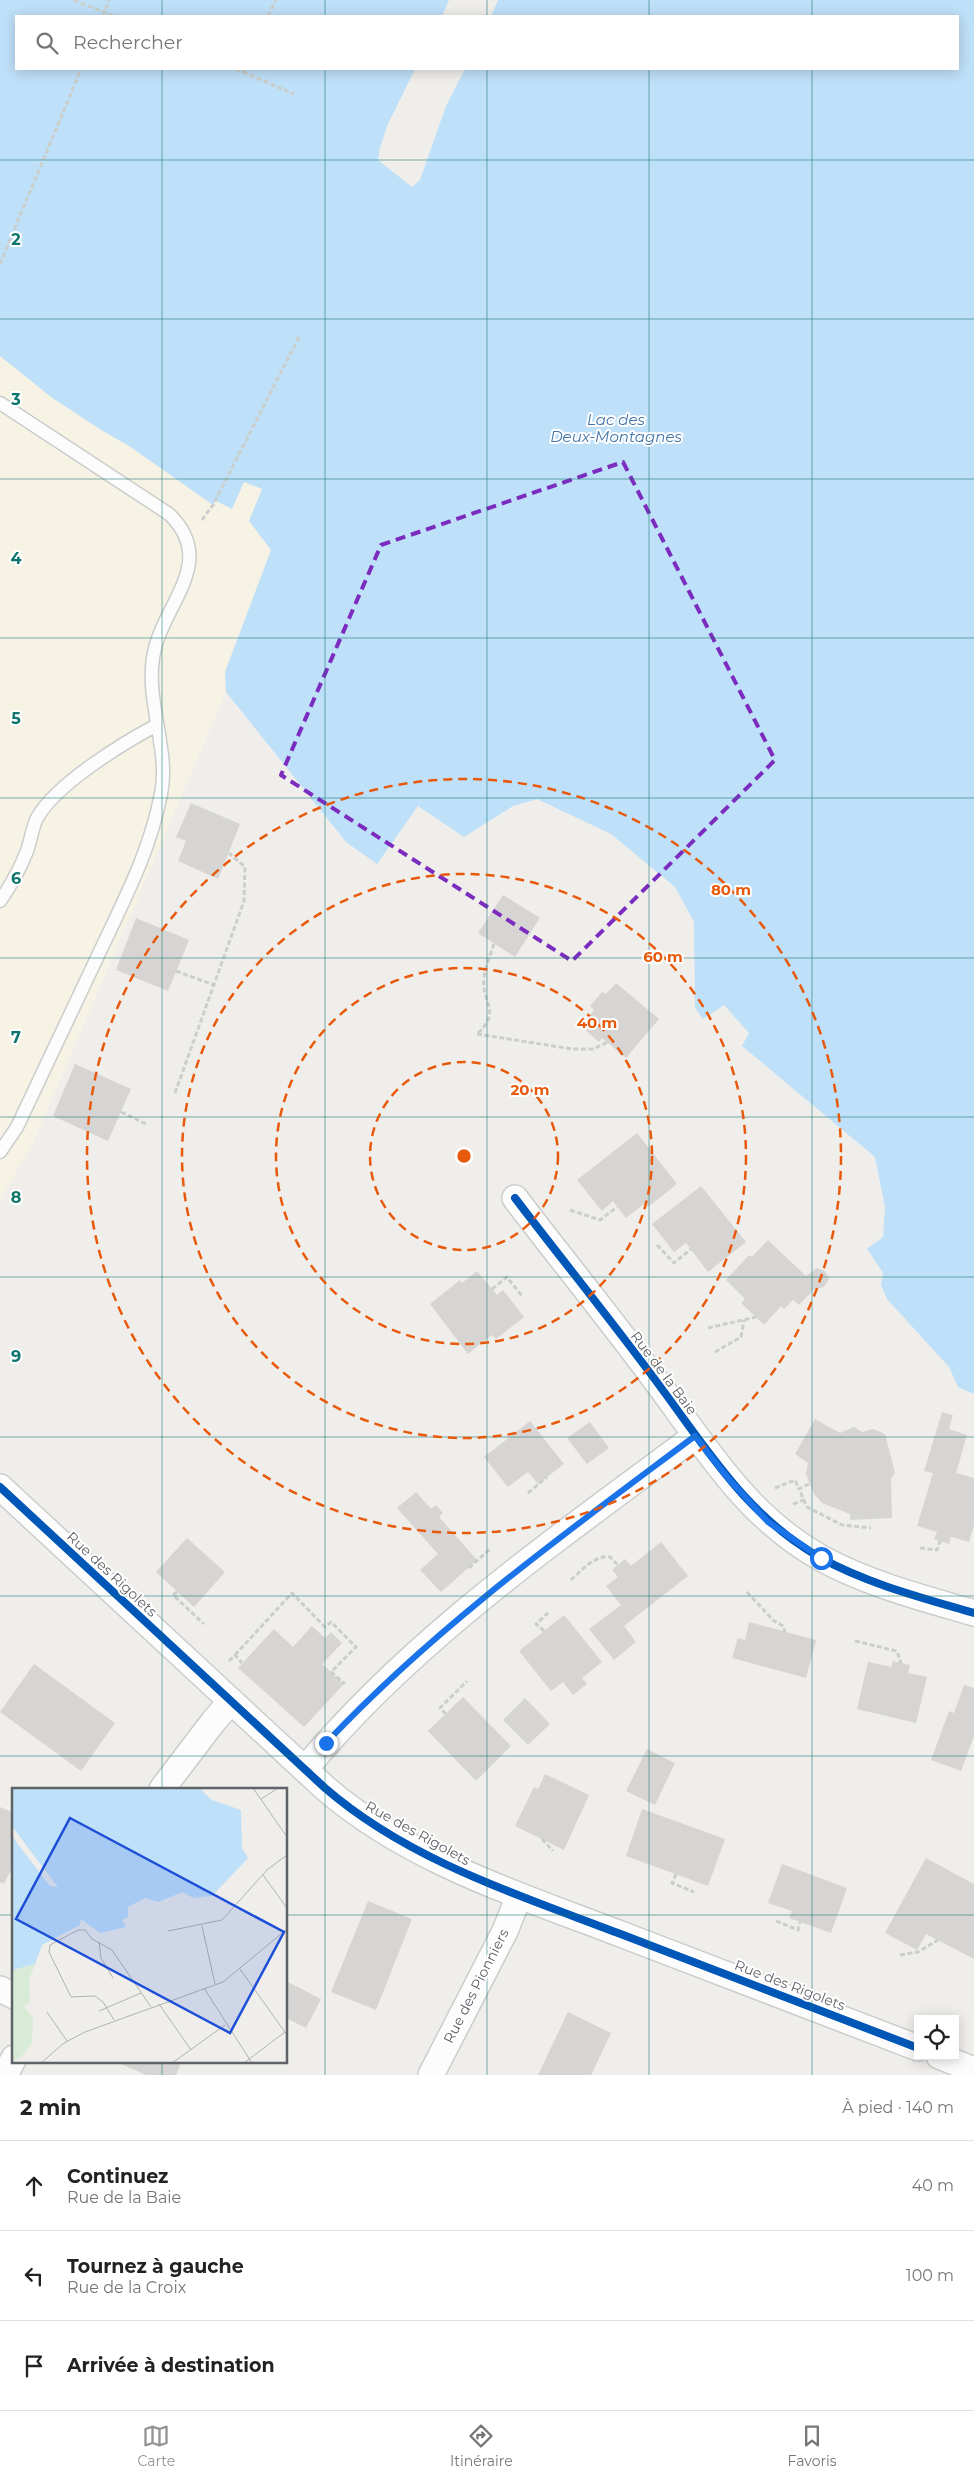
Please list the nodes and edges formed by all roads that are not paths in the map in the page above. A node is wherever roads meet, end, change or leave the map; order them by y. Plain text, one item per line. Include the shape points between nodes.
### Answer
1 (0, 403) edge
2 (156, 725) junction
3 (0, 901) edge
4 (0, 1152) edge
5 (515, 1198) dead end
6 (695, 1436) junction
7 (0, 1487) edge
8 (974, 1613) edge
9 (232, 1701) junction
10 (305, 1769) junction
11 (163, 1788) edge
12 (519, 1896) junction
13 (0, 1989) edge
14 (12, 1995) edge
15 (914, 2046) edge
16 (949, 2060) edge
17 (12, 2062) edge
18 (974, 2070) edge
19 (5, 2075) edge
20 (431, 2075) edge

1 - 2 lane via 169,514 186,535 190,565 158,636 152,659
2 - 3 lane via 131,739 50,800 37,819 13,882
2 - 4 lane via 162,792 148,849 17,1127
5 - 6 street, Rue de la Baie
6 - 8 street, Rue de la Baie via 768,1522 821,1558 865,1577
6 - 10 street via 517,1571 421,1650 349,1718
7 - 9 street, Rue des Rigolets
9 - 10 street, Rue des Rigolets
9 - 11 street
10 - 12 street, Rue des Rigolets via 352,1811 378,1828 464,1873
12 - 15 street, Rue des Rigolets
12 - 20 street, Rue des Pionniers via 505,1931
13 - 14 street
16 - 18 street
17 - 19 street

